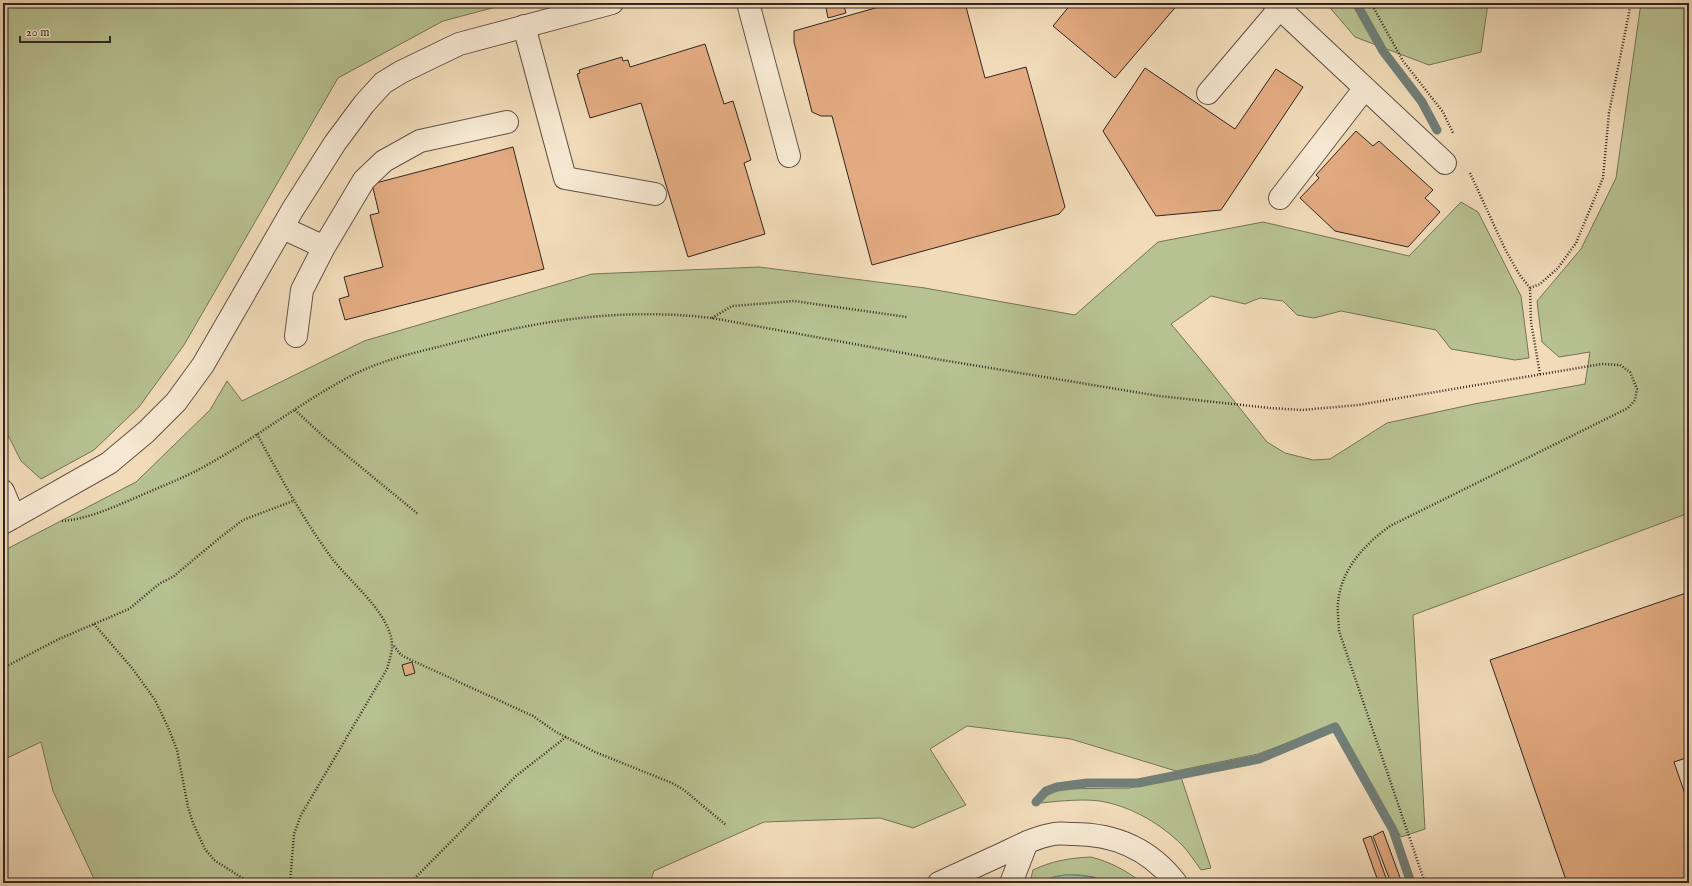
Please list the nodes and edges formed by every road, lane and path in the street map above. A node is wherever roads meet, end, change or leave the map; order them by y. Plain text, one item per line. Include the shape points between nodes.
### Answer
1 (612, 3) edge
2 (748, 3) edge
3 (1371, 3) edge
4 (1631, 3) edge
5 (1277, 6) edge
6 (524, 26) junction
7 (1365, 88) junction
8 (1208, 93) dead end
9 (507, 122) dead end
10 (1454, 134) dead end
11 (789, 156) dead end
12 (1445, 163) dead end
13 (1468, 168) dead end
14 (655, 194) dead end
15 (1280, 198) dead end
16 (283, 228) junction
17 (324, 247) junction
18 (1530, 288) junction
19 (907, 317) dead end
20 (712, 318) junction
21 (296, 336) dead end
22 (1540, 374) junction
23 (295, 410) junction
24 (257, 434) junction
25 (3, 491) edge
26 (293, 501) junction
27 (418, 514) dead end
28 (14, 517) edge
29 (94, 624) junction
30 (394, 646) junction
31 (3, 668) edge
32 (566, 737) junction
33 (726, 825) dead end
34 (1027, 842) junction
35 (250, 883) edge
36 (290, 883) edge
37 (410, 883) edge
38 (939, 883) edge
39 (1011, 883) edge
40 (1176, 883) edge
41 (1425, 883) edge

1 - 6 street
2 - 11 street
3 - 10 path via 1403,61 1444,112
4 - 18 path via 1609,113 1603,178 1576,242 1558,268 1540,284
5 - 7 street
5 - 8 street
6 - 14 street via 565,178
6 - 16 street via 459,44 382,83 336,143
7 - 12 street
7 - 15 street
9 - 17 street via 420,141 384,161 364,180
13 - 18 path via 1505,249
16 - 17 street
16 - 28 street via 203,365 176,402 109,463
17 - 21 street via 302,290
18 - 22 path via 1531,322
19 - 20 path via 794,301 732,306
20 - 22 path via 1159,396 1270,408 1302,410 1358,405
20 - 23 path via 615,314 563,319 491,333 393,358 348,377
22 - 41 path via 1602,364 1620,365 1630,372 1637,389 1635,400 1628,408 1390,526 1370,541 1355,559 1342,583 1338,604 1340,631
23 - 24 path
23 - 27 path
24 - 26 path
24 - 28 path via 196,471 98,513 73,520 42,523
25 - 28 street
26 - 29 path via 243,520 129,609
26 - 30 path via 336,563 382,619
29 - 31 path
29 - 35 path via 132,668 155,700 165,720 177,750 188,807 205,849 214,860
30 - 32 path via 405,657 533,716
30 - 36 path via 387,668 301,815 294,834
32 - 33 path via 595,752 672,783
32 - 37 path via 516,776
34 - 38 street
34 - 39 street
34 - 40 street via 1055,834 1088,834 1116,839 1151,857

